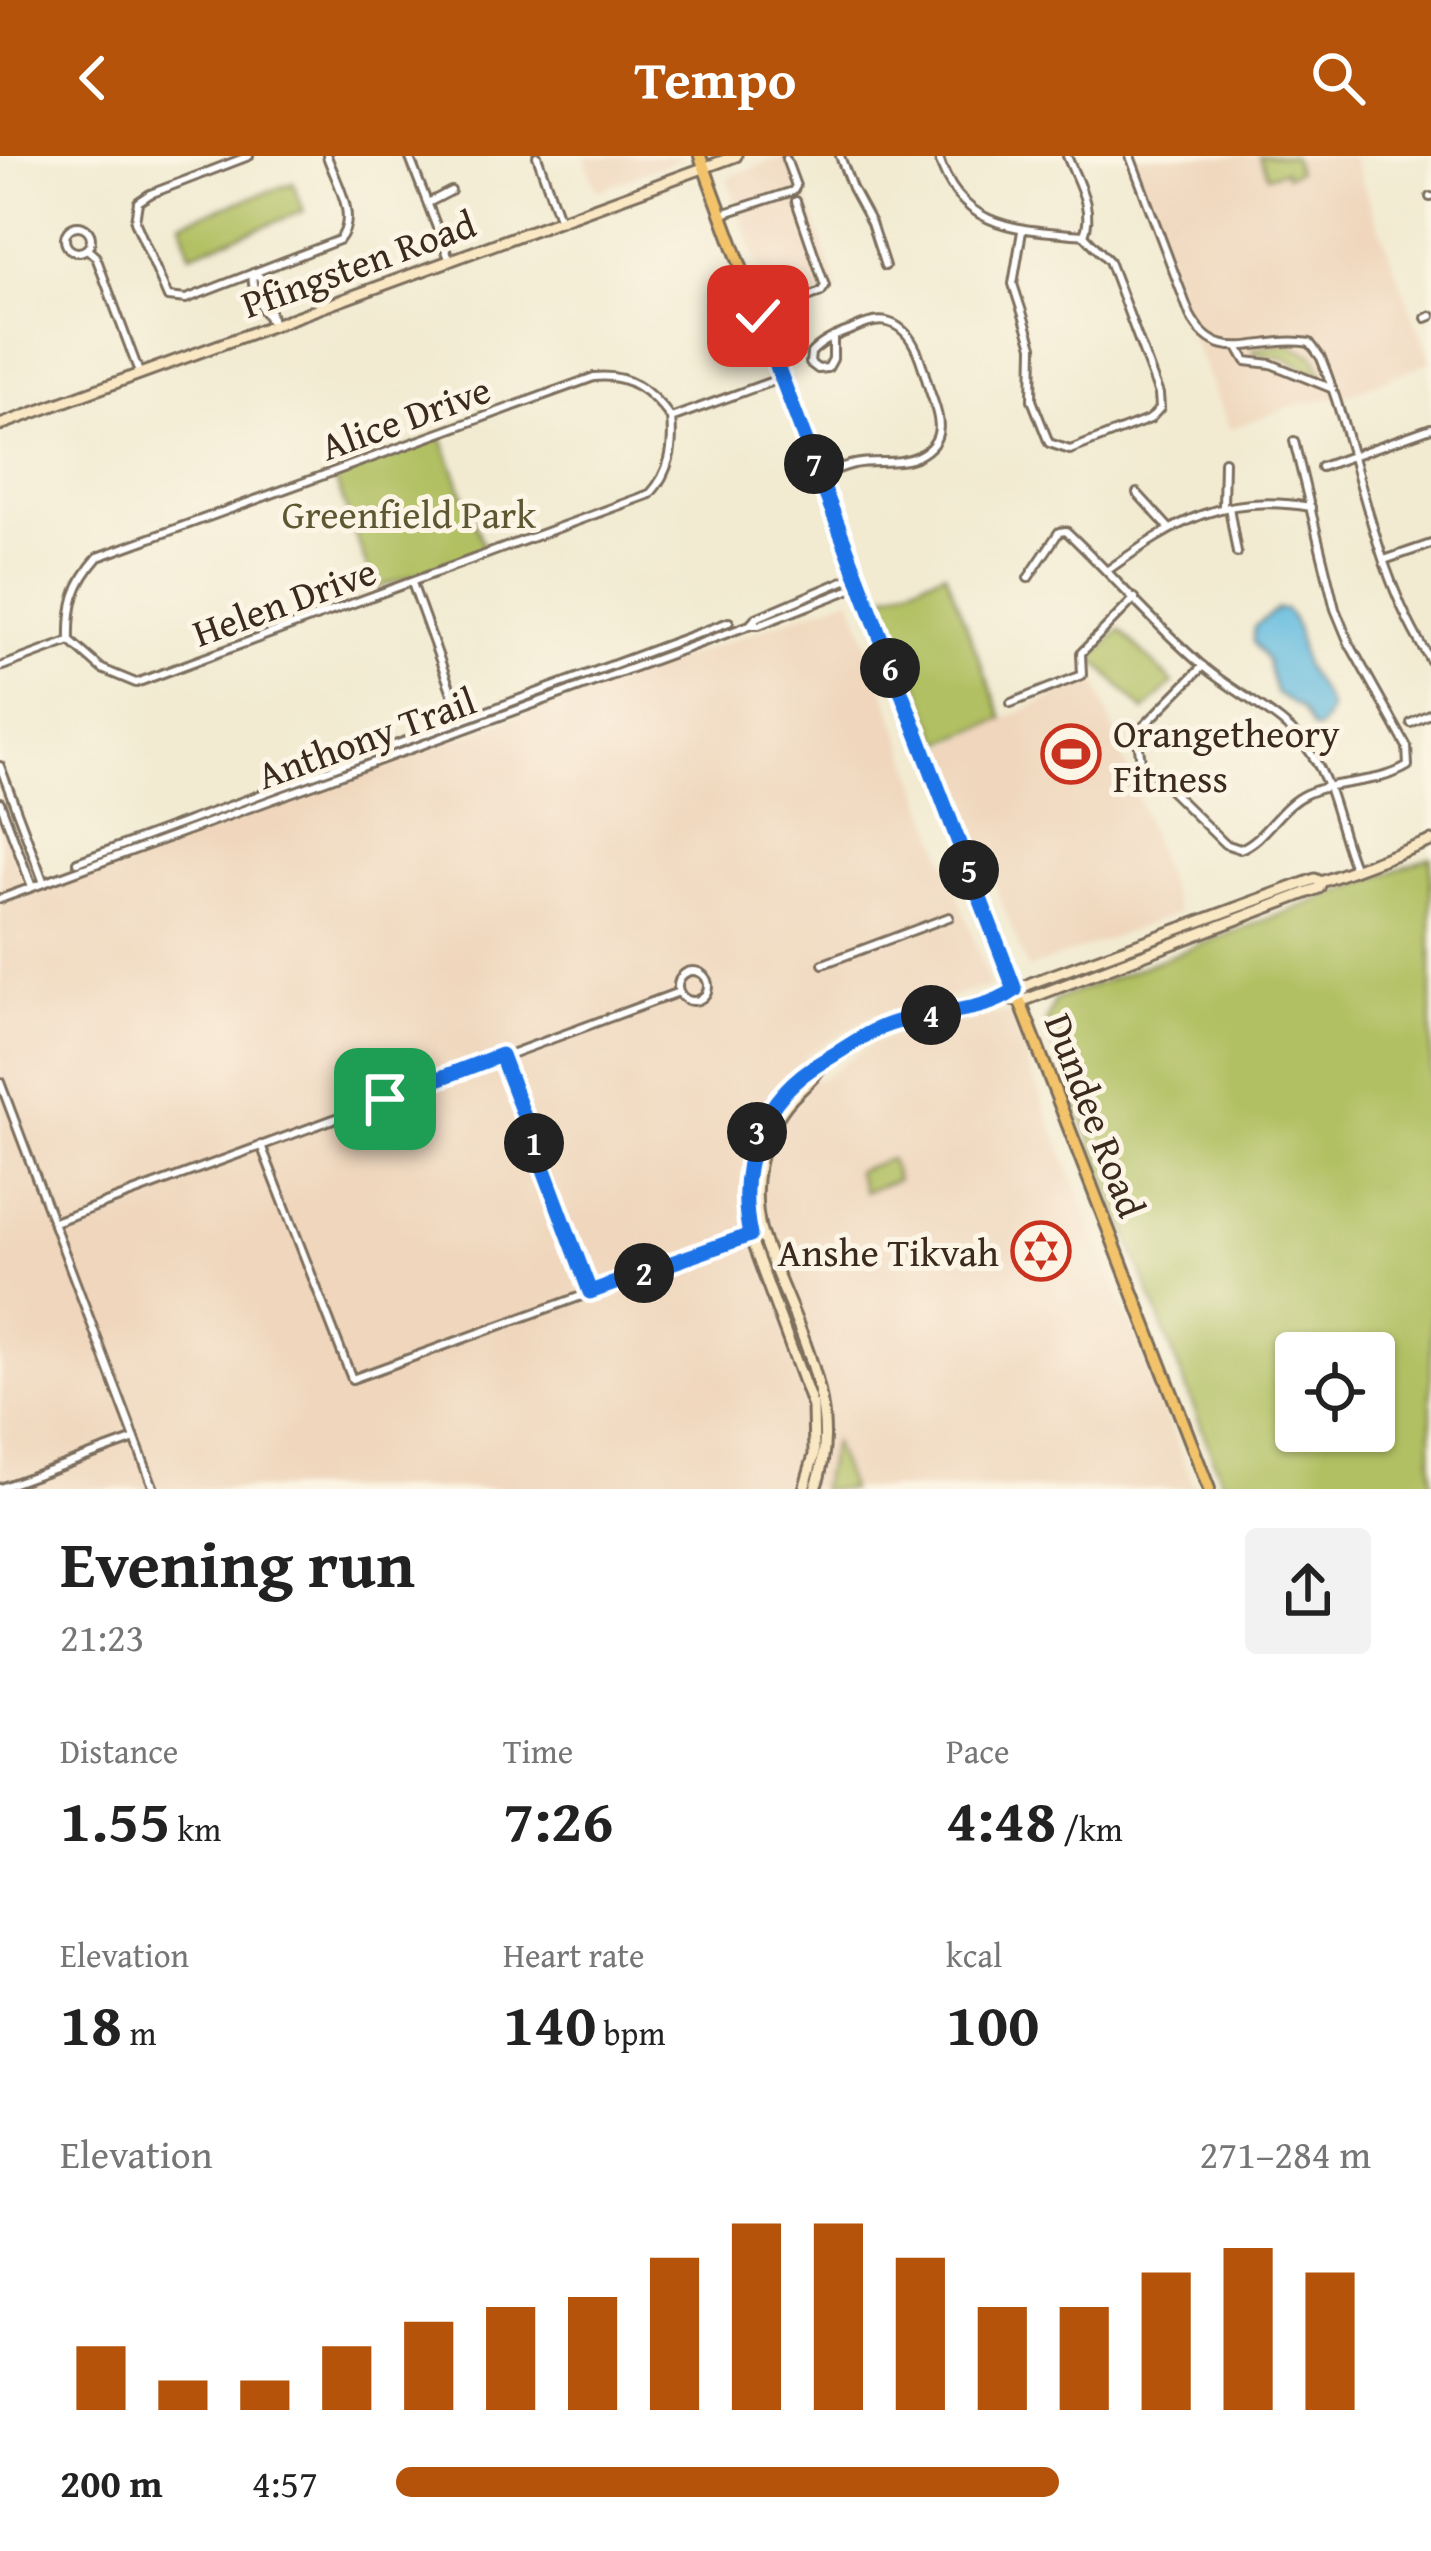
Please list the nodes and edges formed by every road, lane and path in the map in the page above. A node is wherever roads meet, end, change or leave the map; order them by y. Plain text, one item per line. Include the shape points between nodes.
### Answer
1 (249, 156) edge
2 (327, 156) edge
3 (409, 156) edge
4 (537, 156) edge
5 (736, 156) edge
6 (840, 156) edge
7 (938, 156) edge
8 (1067, 156) edge
9 (786, 159) edge
10 (1131, 159) edge
11 (702, 162) edge
12 (452, 191) dead end
13 (796, 201) dead end
14 (428, 204) junction
15 (721, 214) junction
16 (560, 221) junction
17 (1022, 231) junction
18 (1084, 235) junction
19 (87, 249) junction
20 (450, 261) junction
21 (885, 266) dead end
22 (254, 273) junction
23 (758, 316) junction
24 (274, 326) junction
25 (833, 337) junction
26 (1238, 347) junction
27 (140, 375) junction
28 (781, 378) junction
29 (1334, 389) junction
30 (671, 418) junction
31 (0, 425) edge
32 (1431, 428) edge
33 (1294, 441) dead end
34 (1353, 457) junction
35 (1224, 461) dead end
36 (1321, 467) dead end
37 (818, 477) junction
38 (1137, 493) dead end
39 (1226, 507) junction
40 (1311, 508) junction
41 (1169, 528) junction
42 (1431, 544) edge
43 (1237, 553) dead end
44 (1384, 560) junction
45 (1108, 570) junction
46 (1028, 578) dead end
47 (857, 581) junction
48 (412, 583) junction
49 (1135, 598) junction
50 (729, 622) dead end
51 (70, 641) junction
52 (665, 645) junction
53 (669, 657) junction
54 (1431, 661) edge
55 (1203, 666) junction
56 (0, 668) edge
57 (1011, 703) dead end
58 (1431, 713) edge
59 (462, 720) junction
60 (1411, 723) dead end
61 (466, 730) junction
62 (0, 766) edge
63 (1329, 786) junction
64 (0, 802) edge
65 (1431, 841) edge
66 (77, 862) dead end
67 (1355, 869) junction
68 (44, 883) junction
69 (32, 887) junction
70 (0, 899) edge
71 (949, 917) dead end
72 (824, 964) dead end
73 (679, 992) junction
74 (1017, 996) junction
75 (501, 1055) junction
76 (824, 1061) junction
77 (0, 1082) edge
78 (261, 1145) junction
79 (54, 1222) junction
80 (750, 1235) junction
81 (590, 1292) junction
82 (135, 1439) junction
83 (0, 1488) edge
84 (154, 1489) edge
85 (804, 1489) edge
86 (815, 1489) edge
87 (1209, 1489) edge

1 - 22 street via 150,194 138,202 135,220 168,297 186,299
2 - 22 street via 347,230
3 - 14 street
4 - 16 street
5 - 11 main road, Pfingsten Road
6 - 21 street
7 - 17 street via 963,202
8 - 18 street via 1089,222
9 - 15 street via 794,191
10 - 26 street via 1196,327 1211,343
11 - 15 main road, Dundee Road
11 - 16 main road, Pfingsten Road
12 - 14 street
13 - 23 street via 825,286
14 - 20 street
15 - 23 main road, Dundee Road
16 - 20 main road, Pfingsten Road
17 - 18 street
17 - 18 street via 1013,284 1033,346 1032,400 1049,443 1070,450 1160,408 1109,261
19 - 19 street via 89,232 69,229 68,248
19 - 27 street
20 - 24 main road, Pfingsten Road
22 - 24 street
23 - 28 main road, Dundee Road
24 - 27 main road, Pfingsten Road
25 - 25 street via 811,353 818,369 833,359
25 - 37 street via 869,323 901,328 923,366 939,426 920,455
26 - 29 street via 1246,361
26 - 29 street via 1310,343
27 - 31 main road, Pfingsten Road
28 - 30 street
28 - 37 main road, Dundee Road
29 - 34 street
30 - 48 street, Helen Drive via 668,466 650,494
30 - 51 street, Alice Drive via 636,383 594,377 98,557 72,595
32 - 34 street
33 - 40 street
34 - 36 street
34 - 44 street
35 - 39 street
37 - 47 main road, Dundee Road
38 - 41 street
39 - 40 street
39 - 41 street
39 - 43 street
40 - 63 street via 1335,609 1407,747 1408,766 1390,777
41 - 45 street
42 - 44 street
44 - 54 street
45 - 46 street via 1066,531
45 - 49 street
47 - 53 street, Anthony Trail
47 - 74 main road, Dundee Road
48 - 51 street, Helen Drive via 136,683 102,669
48 - 59 street
49 - 55 street
49 - 57 street via 1082,652 1082,675
50 - 52 street, Anthony Trail
51 - 56 street
52 - 53 street
52 - 59 street, Anthony Trail
53 - 61 street, Anthony Trail
55 - 63 street via 1291,728
55 - 63 street via 1137,733 1136,748 1225,844 1255,843 1277,814
58 - 60 street
59 - 61 street
59 - 66 street, Anthony Trail
61 - 68 street, Anthony Trail
62 - 68 street
63 - 67 street
64 - 69 street
65 - 67 main road
67 - 74 main road
68 - 69 street, Anthony Trail
69 - 70 street, Anthony Trail
71 - 72 street
73 - 73 street via 700,999 705,978 684,974
73 - 75 street
74 - 76 main road via 892,1023
74 - 87 main road, Dundee Road
75 - 78 street
75 - 81 street
76 - 80 main road via 789,1087 757,1132 746,1184
76 - 86 main road via 772,1126 755,1202 824,1406
77 - 79 street
78 - 79 street
78 - 81 street via 352,1379
79 - 82 street
80 - 81 street
80 - 85 main road via 813,1407 814,1455
82 - 83 street
82 - 84 street

